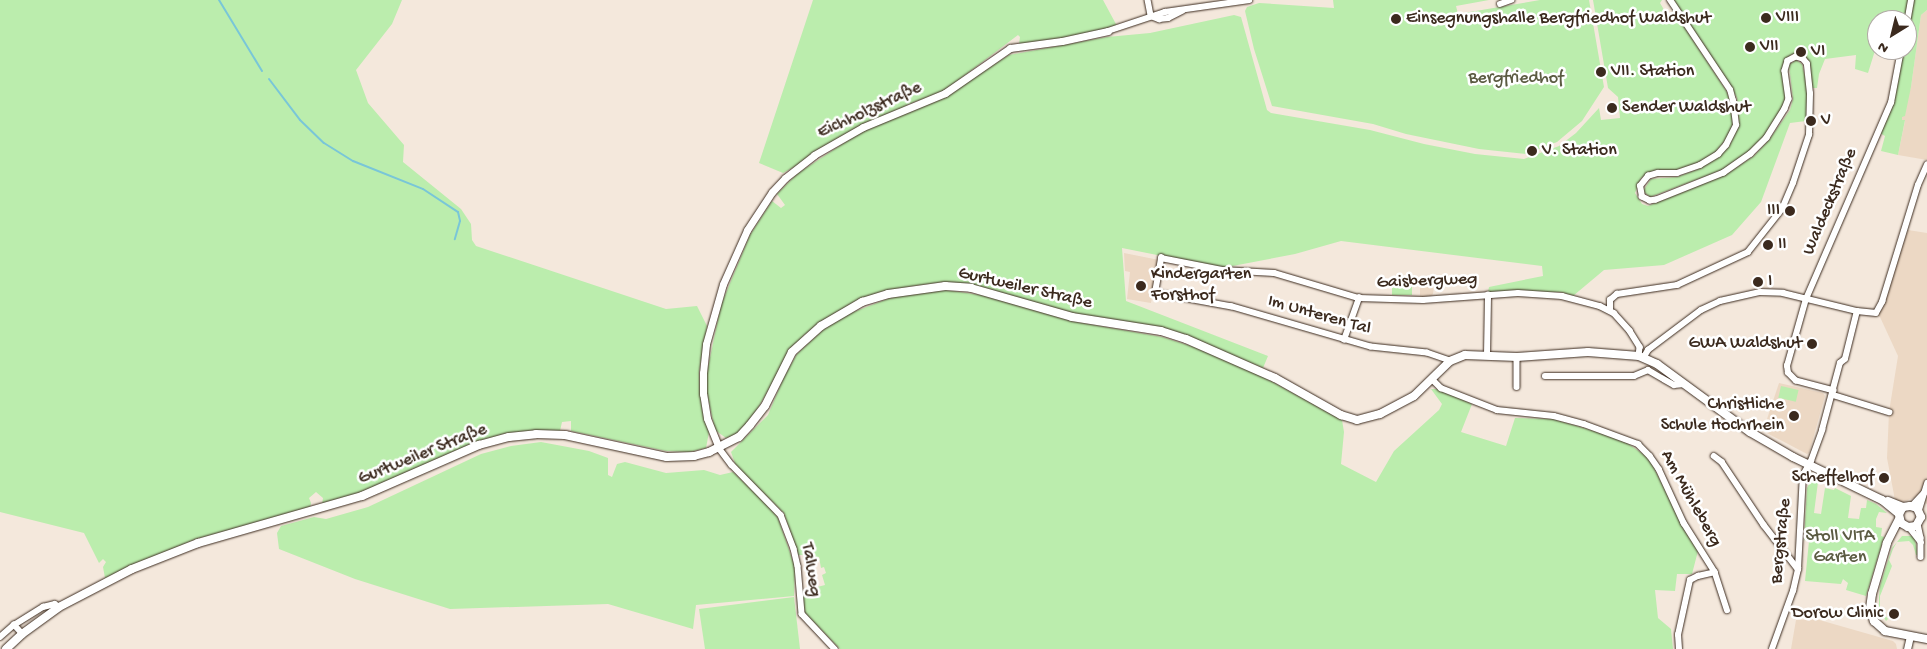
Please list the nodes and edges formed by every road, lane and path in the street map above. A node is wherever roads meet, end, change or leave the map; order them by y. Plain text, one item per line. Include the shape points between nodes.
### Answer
1 (1148, 0) edge
2 (1249, 0) edge
3 (1511, 0) edge
4 (1670, 0) edge
5 (1500, 4) dead end
6 (1151, 16) junction
7 (1108, 31) joint
8 (1899, 60) edge
9 (1927, 166) edge
10 (1161, 258) joint
11 (1488, 295) junction
12 (1359, 298) junction
13 (1806, 299) junction
14 (1610, 310) junction
15 (1857, 311) junction
16 (1344, 340) junction
17 (1487, 356) junction
18 (1517, 356) junction
19 (1641, 357) junction
20 (1450, 361) junction
21 (1545, 376) dead end
22 (1432, 379) junction
23 (1684, 384) junction
24 (1517, 387) dead end
25 (1833, 393) junction
26 (1889, 412) dead end
27 (719, 448) junction
28 (1714, 456) dead end
29 (1809, 464) junction
30 (1927, 483) edge
31 (1915, 508) junction
32 (1906, 520) junction
33 (1921, 557) dead end
34 (1798, 569) junction
35 (1715, 572) junction
36 (59, 607) junction
37 (1727, 610) dead end
38 (14, 625) junction
39 (22, 634) junction
40 (1910, 636) junction
41 (0, 637) edge
42 (1924, 638) edge
43 (1773, 640) junction
44 (6, 649) edge
45 (835, 649) edge
46 (1680, 649) edge
47 (1766, 649) edge
48 (1772, 649) edge
49 (1907, 649) edge

1 - 6 street
2 - 6 street, Eichholzstraße via 1184,9 1168,18
3 - 5 street
4 - 14 street via 1730,90 1736,125 1718,154 1700,165 1677,173 1648,176 1640,186 1642,197 1656,200 1724,173 1751,154 1767,138 1785,109 1789,99 1785,70 1788,61 1796,56 1803,58 1808,70 1809,135 1782,209 1748,252 1677,285 1617,294 1610,300
6 - 7 street, Eichholzstraße
7 - 27 street, Eichholzstraße via 1010,48 945,93 863,127 814,155 785,178 747,230 723,284 710,327 703,394 707,418
8 - 13 street, Waldeckstraße via 1890,103
9 - 15 street via 1918,185 1882,302 1876,313
10 - 12 street, Gaisbergweg via 1222,270 1274,273
10 - 16 street, Im Unteren Tal via 1155,293 1232,307
11 - 12 street, Gaisbergweg via 1423,300
11 - 14 street, Gaisbergweg via 1562,296
11 - 17 street
12 - 16 street
13 - 15 street
13 - 19 street via 1760,292 1720,301 1670,331
13 - 25 street, Waldeckstraße via 1786,366 1788,373 1796,381
14 - 19 street via 1635,339
15 - 25 street, Bergstraße
16 - 20 street, Im Unteren Tal via 1371,347 1427,353
17 - 18 main road
17 - 20 main road via 1465,355
18 - 19 main road via 1588,352
18 - 24 street
19 - 23 main road
20 - 22 main road, Gurtweiler Straße
21 - 23 street via 1634,376 1648,370 1674,385
22 - 27 main road, Gurtweiler Straße via 1421,391 1397,406 1364,419 1352,419 1275,378 1186,339 1072,316 971,288 945,286 888,294 862,302 806,337 792,352 759,416 739,437
22 - 35 street, Am Mühleberg via 1442,388 1497,410 1569,420 1638,444 1659,469 1680,517
23 - 29 main road via 1750,432
25 - 26 street
25 - 29 street, Bergstraße
27 - 36 main road, Gurtweiler Straße via 694,456 673,457 581,437 536,434 509,437 472,448 362,496 165,555 96,586
27 - 45 street, Talweg via 781,515 798,566 802,614
28 - 34 street via 1722,462
29 - 32 main road via 1882,500
29 - 34 street, Bergstraße via 1803,475
30 - 31 street
31 - 32 main road
31 - 32 main road via 1921,517
32 - 33 street via 1921,542
32 - 40 main road via 1890,538 1870,609 1880,628
34 - 43 street, Bergstraße via 1793,591
35 - 37 street
35 - 46 street, Am Mühleberg via 1690,580 1678,635
36 - 38 street via 55,604 43,607
36 - 39 main road, Gurtweiler Straße
38 - 39 street
38 - 41 street
39 - 44 main road, Gurtweiler Straße
40 - 42 main road
40 - 49 street
43 - 47 street
43 - 48 street, Bergstraße

